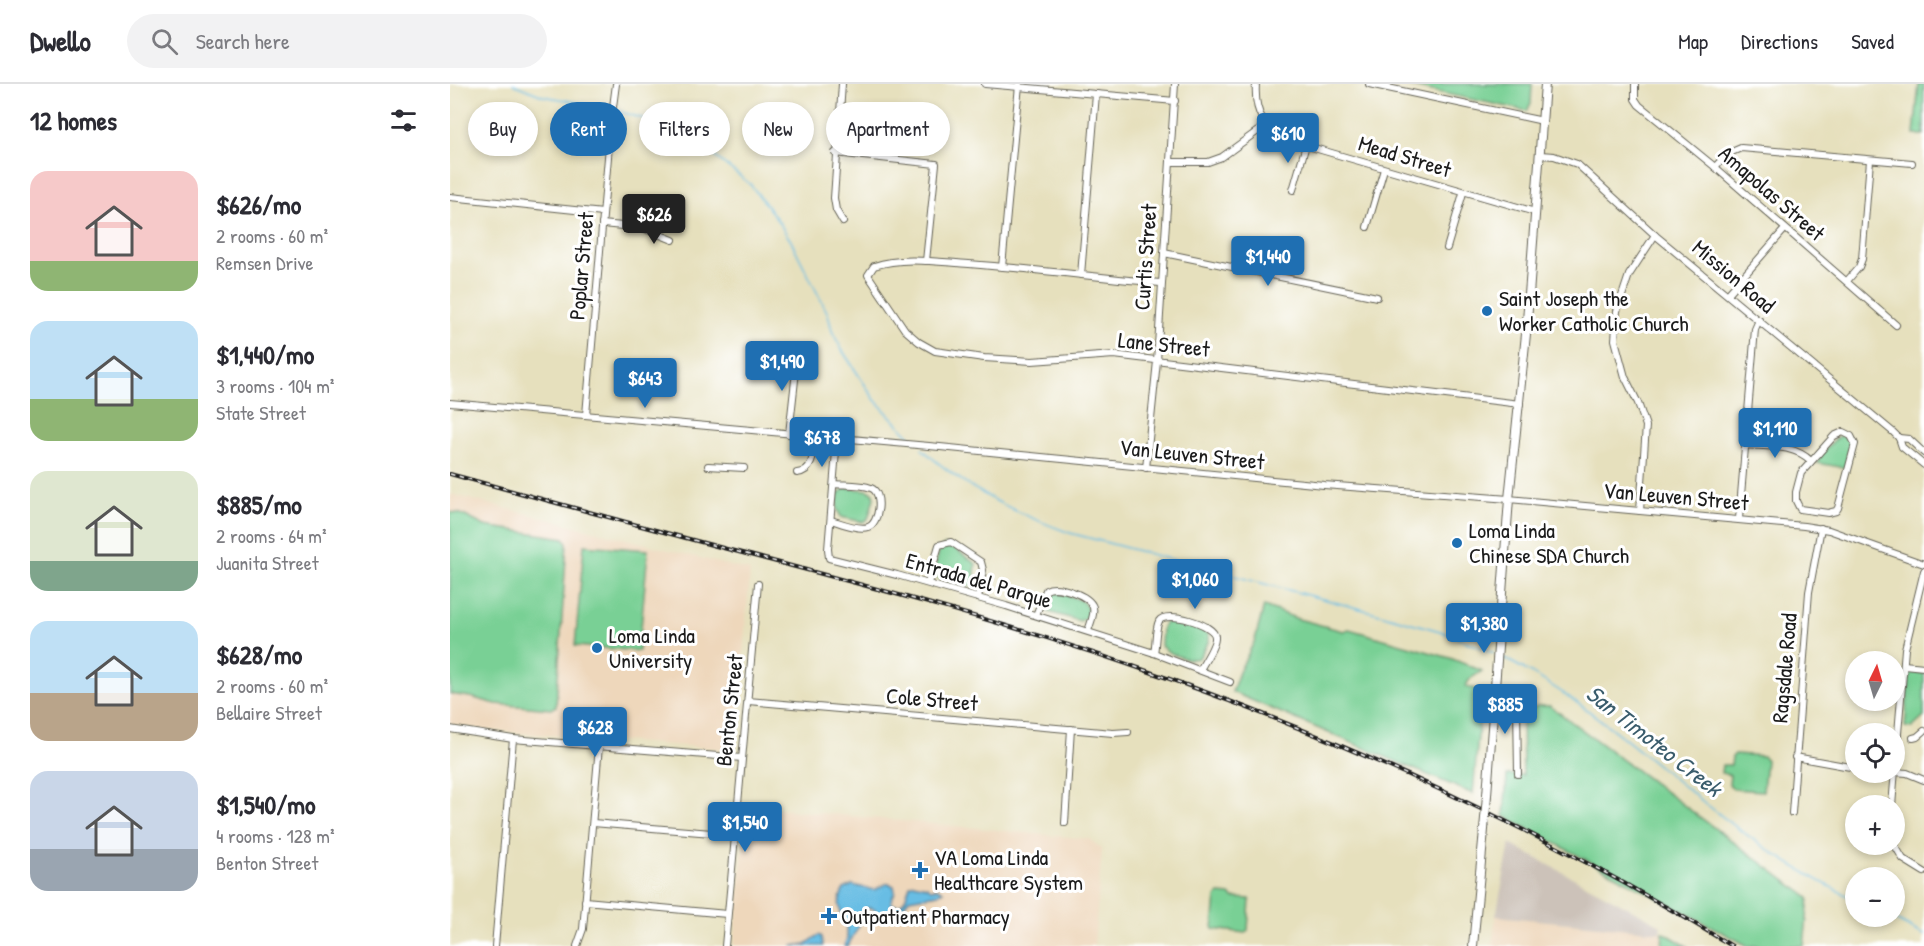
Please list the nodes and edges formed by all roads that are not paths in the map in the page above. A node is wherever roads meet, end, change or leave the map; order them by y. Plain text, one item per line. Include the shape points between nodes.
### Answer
1 (616, 84) edge
2 (842, 84) edge
3 (985, 84) edge
4 (1175, 84) edge
5 (1256, 84) edge
6 (1369, 84) edge
7 (1545, 84) edge
8 (1635, 84) edge
9 (1018, 86) edge
10 (1096, 94) junction
11 (1174, 101) junction
12 (840, 102) edge
13 (1543, 121) junction
14 (1266, 125) junction
15 (1306, 146) junction
16 (1540, 155) junction
17 (835, 156) edge
18 (863, 156) edge
19 (1870, 160) junction
20 (1170, 162) junction
21 (1912, 163) dead end
22 (1714, 167) junction
23 (1384, 169) junction
24 (1293, 190) dead end
25 (1463, 193) junction
26 (450, 197) edge
27 (1535, 212) junction
28 (603, 213) junction
29 (843, 222) dead end
30 (602, 224) junction
31 (1367, 227) dead end
32 (1785, 229) junction
33 (1655, 235) junction
34 (673, 240) dead end
35 (1447, 248) dead end
36 (1164, 253) junction
37 (926, 261) junction
38 (1002, 267) junction
39 (1081, 275) junction
40 (1847, 281) junction
41 (1161, 284) junction
42 (1728, 294) junction
43 (1377, 297) dead end
44 (1759, 320) junction
45 (1896, 325) dead end
46 (798, 353) dead end
47 (1157, 361) junction
48 (450, 403) edge
49 (1520, 404) junction
50 (586, 416) junction
51 (789, 434) junction
52 (814, 437) junction
53 (1899, 438) junction
54 (837, 439) junction
55 (1745, 445) junction
56 (1924, 453) edge
57 (1811, 461) junction
58 (1924, 465) edge
59 (708, 466) dead end
60 (744, 468) dead end
61 (1146, 468) junction
62 (797, 473) dead end
63 (834, 484) junction
64 (1509, 499) junction
65 (1640, 511) junction
66 (1739, 519) junction
67 (831, 520) junction
68 (1821, 528) junction
69 (1924, 564) edge
70 (1924, 571) edge
71 (928, 583) junction
72 (758, 584) dead end
73 (978, 598) junction
74 (1921, 598) edge
75 (1036, 615) junction
76 (1088, 631) junction
77 (1905, 651) edge
78 (1154, 653) junction
79 (1905, 665) edge
80 (1924, 667) edge
81 (1200, 670) junction
82 (1230, 682) dead end
83 (1494, 694) junction
84 (748, 701) junction
85 (450, 729) edge
86 (1071, 729) junction
87 (1924, 730) edge
88 (1128, 732) dead end
89 (1913, 738) dead end
90 (513, 739) junction
91 (599, 746) junction
92 (1795, 757) junction
93 (742, 758) junction
94 (1845, 766) edge
95 (1905, 773) edge
96 (1518, 774) dead end
97 (1924, 780) edge
98 (1792, 813) dead end
99 (1065, 822) dead end
100 (593, 823) junction
101 (735, 835) junction
102 (1901, 855) edge
103 (1924, 872) edge
104 (585, 901) junction
105 (728, 914) junction
106 (495, 946) edge
107 (577, 946) edge
108 (725, 946) edge
109 (1473, 946) edge

1 - 28 street, Poplar Street
2 - 12 street
3 - 9 street
4 - 11 street, Curtis Street
5 - 14 street via 1258,108
6 - 13 street
7 - 13 main road
8 - 22 street, Amapolas Street via 1639,105
9 - 10 street
9 - 38 street
10 - 11 street
10 - 39 street
11 - 20 street, Curtis Street
13 - 16 main road
14 - 15 street, Mead Street via 1290,141
14 - 20 street via 1222,157 1208,162
15 - 23 street, Mead Street
15 - 24 street
16 - 27 main road
16 - 33 street, Mission Road via 1576,164
17 - 29 street via 834,198
18 - 37 street via 936,164
19 - 21 street
19 - 22 street via 1741,148 1731,151
19 - 40 street via 1862,259
20 - 36 street, Curtis Street
22 - 32 street, Amapolas Street
23 - 25 street, Mead Street
23 - 31 street
25 - 27 street, Mead Street
25 - 35 street
26 - 28 street
27 - 49 main road
28 - 30 street, Poplar Street
30 - 34 street via 643,228
30 - 50 street, Poplar Street
32 - 40 street, Amapolas Street
32 - 42 street
33 - 42 street, Mission Road
33 - 65 street via 1629,275 1617,311 1615,340 1625,377 1646,426
36 - 41 street, Curtis Street
36 - 43 street
37 - 38 street
37 - 47 street, Lane Street via 893,260 874,266 868,275 904,330 935,351 1032,361 1114,355
38 - 39 street
39 - 41 street
40 - 45 street, Amapolas Street
41 - 47 street, Curtis Street
42 - 44 street, Mission Road
44 - 53 street, Mission Road
44 - 55 street
46 - 51 street
47 - 49 street, Lane Street
47 - 61 street, Curtis Street
48 - 50 street, Van Leuven Street
49 - 64 main road
50 - 51 street, Van Leuven Street
51 - 52 street, Van Leuven Street
52 - 54 street, Van Leuven Street
52 - 62 street via 809,468
53 - 56 street, Mission Road via 1909,439
53 - 58 street, Mission Road via 1902,447
54 - 61 street, Van Leuven Street
54 - 63 street, Entrada del Parque
55 - 57 street via 1790,448
55 - 66 street
57 - 57 street via 1798,481 1797,507 1833,513 1838,508 1854,438 1847,433 1838,434
59 - 60 street
61 - 64 street, Van Leuven Street
63 - 67 street, Entrada del Parque
63 - 67 street via 871,487 879,496 875,522 870,527
64 - 65 street, Van Leuven Street
64 - 83 main road
65 - 66 street, Van Leuven Street
66 - 68 street, Van Leuven Street
67 - 71 street, Entrada del Parque via 829,558
68 - 69 street, Van Leuven Street
68 - 92 street, Ragsdale Road via 1809,592
70 - 74 street
71 - 73 street, Entrada del Parque
71 - 73 street via 939,545 951,542 981,562
72 - 84 street, Benton Street
73 - 75 street, Entrada del Parque
74 - 77 street
75 - 76 street, Entrada del Parque
75 - 76 street via 1046,590 1058,588 1093,604
76 - 78 street, Entrada del Parque
78 - 81 street, Entrada del Parque
78 - 81 street via 1159,621 1164,617 1209,627 1216,639
79 - 80 street
81 - 82 street, Entrada del Parque
83 - 96 street via 1517,705
83 - 109 main road, bridge
84 - 86 street, Cole Street
84 - 93 street, Benton Street
85 - 90 street
86 - 88 street, Cole Street
86 - 99 street
87 - 89 street
90 - 91 street
90 - 106 street
91 - 93 street
91 - 100 street
92 - 94 street
92 - 98 street, Ragsdale Road
93 - 101 street, Benton Street
95 - 97 street
100 - 101 street
100 - 104 street
101 - 105 street, Benton Street
102 - 103 street
104 - 105 street
104 - 107 street
105 - 108 street, Benton Street

